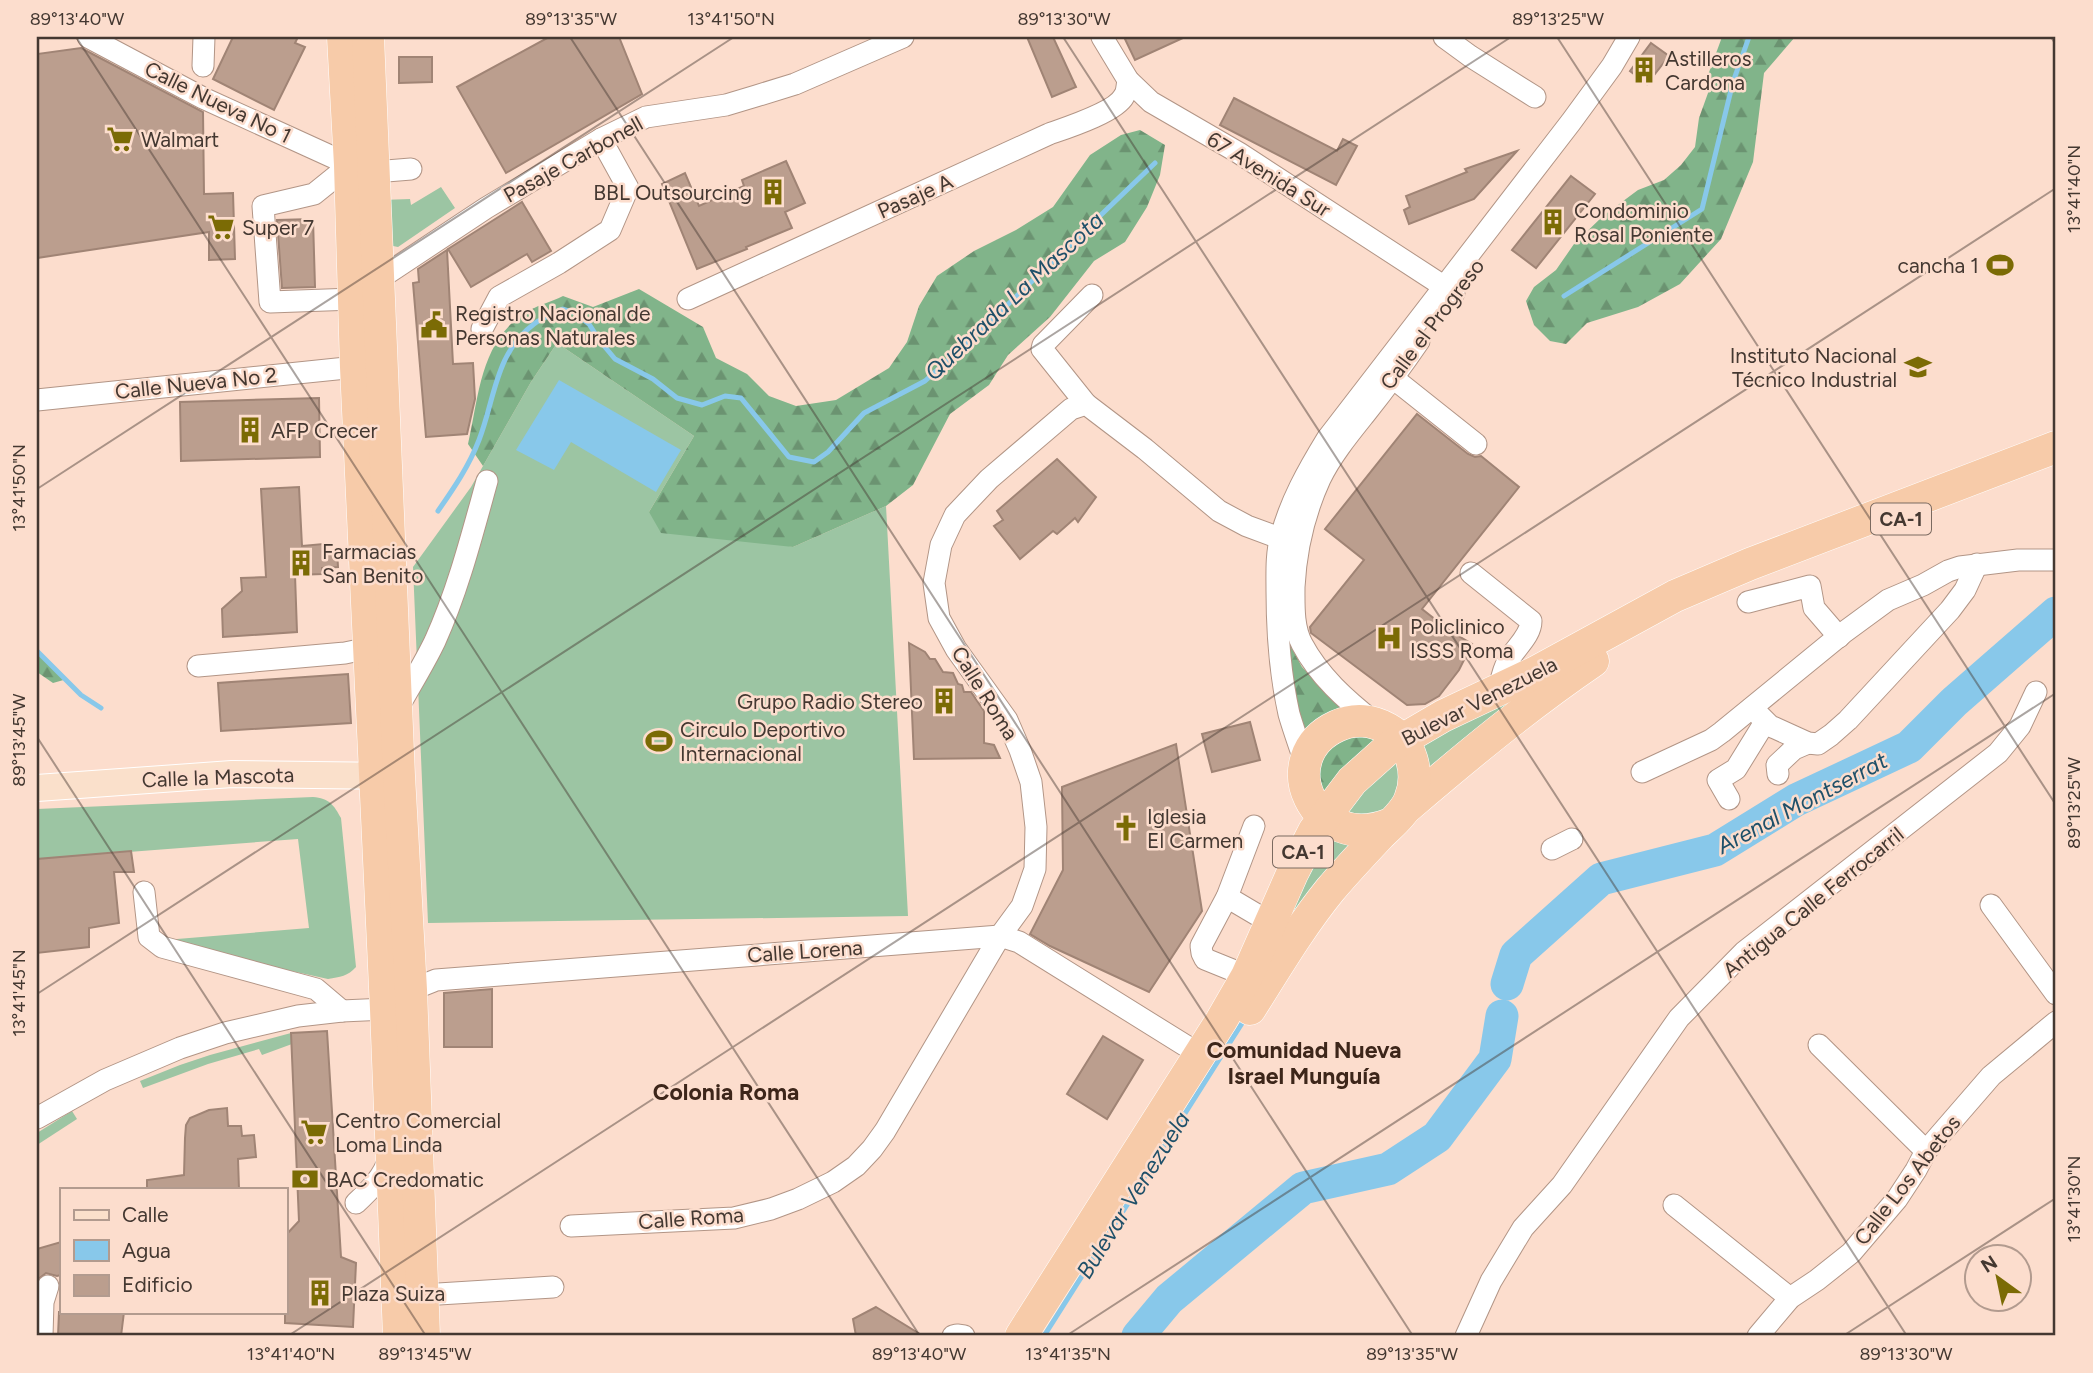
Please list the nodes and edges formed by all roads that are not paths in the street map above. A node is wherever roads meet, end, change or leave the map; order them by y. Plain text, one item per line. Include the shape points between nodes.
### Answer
1 (88, 37) edge
2 (204, 37) edge
3 (343, 37) edge
4 (368, 37) edge
5 (903, 37) edge
6 (1102, 37) edge
7 (1444, 37) edge
8 (1629, 37) edge
9 (1642, 37) edge
10 (203, 66) dead end
11 (1128, 80) junction
12 (1535, 97) dead end
13 (601, 139) junction
14 (362, 168) junction
15 (411, 169) dead end
16 (379, 279) junction
17 (1449, 290) junction
18 (1092, 295) dead end
19 (354, 299) junction
20 (688, 299) dead end
21 (482, 329) dead end
22 (356, 367) junction
23 (1393, 378) junction
24 (37, 400) edge
25 (1086, 404) junction
26 (1476, 444) dead end
27 (2056, 447) edge
28 (2056, 462) edge
29 (487, 481) dead end
30 (1289, 541) junction
31 (2056, 560) edge
32 (1977, 564) junction
33 (1471, 573) dead end
34 (1748, 602) dead end
35 (1839, 637) junction
36 (369, 648) junction
37 (198, 666) dead end
38 (1499, 689) junction
39 (2036, 692) dead end
40 (398, 708) junction
41 (1758, 715) junction
42 (1389, 731) junction
43 (1808, 743) junction
44 (1306, 765) junction
45 (1642, 772) dead end
46 (1778, 774) dead end
47 (387, 776) junction
48 (37, 788) edge
49 (1729, 799) dead end
50 (1398, 816) junction
51 (1323, 818) junction
52 (1254, 825) dead end
53 (1572, 839) dead end
54 (1552, 849) dead end
55 (144, 892) dead end
56 (1227, 897) junction
57 (1991, 905) dead end
58 (1271, 923) junction
59 (1000, 936) junction
60 (1247, 976) junction
61 (411, 990) junction
62 (2056, 994) edge
63 (386, 1009) junction
64 (342, 1011) junction
65 (2056, 1022) edge
66 (1819, 1045) dead end
67 (1199, 1054) junction
68 (37, 1118) edge
69 (392, 1145) junction
70 (1926, 1151) junction
71 (356, 1203) dead end
72 (1674, 1205) dead end
73 (571, 1226) dead end
74 (48, 1286) dead end
75 (552, 1287) dead end
76 (422, 1294) junction
77 (1790, 1298) junction
78 (42, 1336) edge
79 (399, 1336) edge
80 (424, 1336) edge
81 (953, 1336) edge
82 (964, 1336) edge
83 (1021, 1336) edge
84 (1042, 1336) edge
85 (1466, 1336) edge
86 (1758, 1336) edge

1 - 14 street, Calle Nueva No 1 via 203,98
2 - 10 street
3 - 14 highway
4 - 14 highway
5 - 13 street, Pasaje Carbonell via 795,84 726,105 646,117
6 - 11 street, 67 Avenida Sur
7 - 12 street
8 - 17 street, Calle el Progreso
9 - 17 street, Calle el Progreso via 1600,100
11 - 17 street, 67 Avenida Sur via 1151,102 1240,153
11 - 20 street, Pasaje A via 1125,96 1091,118
13 - 16 street, Pasaje Carbonell
13 - 21 street via 628,188 610,230 499,297
14 - 15 street
14 - 16 highway
14 - 19 highway
14 - 19 street via 314,194 263,206 270,302
16 - 40 highway
17 - 23 street, Calle el Progreso
17 - 30 street, Calle el Progreso via 1326,439 1300,486
18 - 25 street via 1042,349
19 - 22 highway
22 - 24 street, Calle Nueva No 2
22 - 36 highway
23 - 26 street
23 - 30 street, Calle el Progreso via 1321,476
25 - 30 street via 1219,511
25 - 59 street, Calle Roma via 1071,409 989,478 955,515 941,545 934,583 939,618 1007,720 1031,782 1035,869 1022,906
27 - 38 highway, Bulevar Venezuela / CA-1 via 1675,596
28 - 50 highway, Bulevar Venezuela / CA-1 via 1747,578 1693,603 1559,685 1492,735
29 - 40 street via 444,618
30 - 42 street, Calle el Progreso via 1300,638 1322,674 1350,703
30 - 44 street, Calle el Progreso via 1277,563 1277,611 1290,716
31 - 32 street
32 - 35 street via 1948,571 1888,600
32 - 43 street via 1965,590 1938,624 1847,720 1818,744
33 - 38 street via 1531,621 1506,663
34 - 35 street via 1810,586 1814,608
35 - 41 street
36 - 37 street
36 - 47 highway
38 - 42 highway, Bulevar Venezuela / CA-1 via 1443,716
39 - 85 street, Antigua Calle Ferrocarril via 2021,726 1998,753 1744,952 1679,1018 1562,1185 1523,1228 1491,1281
40 - 47 highway
41 - 43 street via 1770,726
41 - 45 street
41 - 49 street via 1736,769 1718,780
42 - 44 highway, CA-1 via 1358,721 1340,725 1312,748
42 - 50 highway, CA-1 via 1413,761 1414,785
42 - 51 highway, Bulevar Venezuela / CA-1 via 1380,754 1360,771
43 - 46 street via 1777,765
44 - 51 highway, CA-1 via 1308,794
47 - 48 main road, Calle la Mascota via 232,774
47 - 61 highway
47 - 63 highway
50 - 51 highway, CA-1 via 1361,831
50 - 84 highway, Bulevar Venezuela / CA-1 via 1331,888 1287,949
51 - 58 highway, Bulevar Venezuela / CA-1
52 - 56 street
53 - 54 street
55 - 64 street via 149,937 162,947 316,989
56 - 58 street
56 - 60 street via 1201,946 1202,953 1205,959
57 - 62 street
58 - 60 highway, Bulevar Venezuela / CA-1
59 - 61 street, Calle Lorena via 436,980
59 - 67 street, Calle Lorena via 1019,942
59 - 73 street, Calle Roma via 885,1131 856,1166 833,1182 771,1209 734,1218
60 - 67 highway, Bulevar Venezuela / CA-1
61 - 63 street, Calle Lorena
61 - 76 highway
63 - 64 street
63 - 69 highway
64 - 68 street via 298,1016 180,1048 105,1080
65 - 70 street, Calle Los Abetos via 1991,1076
66 - 70 street
67 - 83 highway, Bulevar Venezuela / CA-1
69 - 71 street via 387,1167
69 - 79 highway
70 - 77 street, Calle Los Abetos via 1897,1199 1851,1253
72 - 77 street
74 - 78 street
75 - 76 street
76 - 80 highway
77 - 86 street, Calle Los Abetos
81 - 82 street

